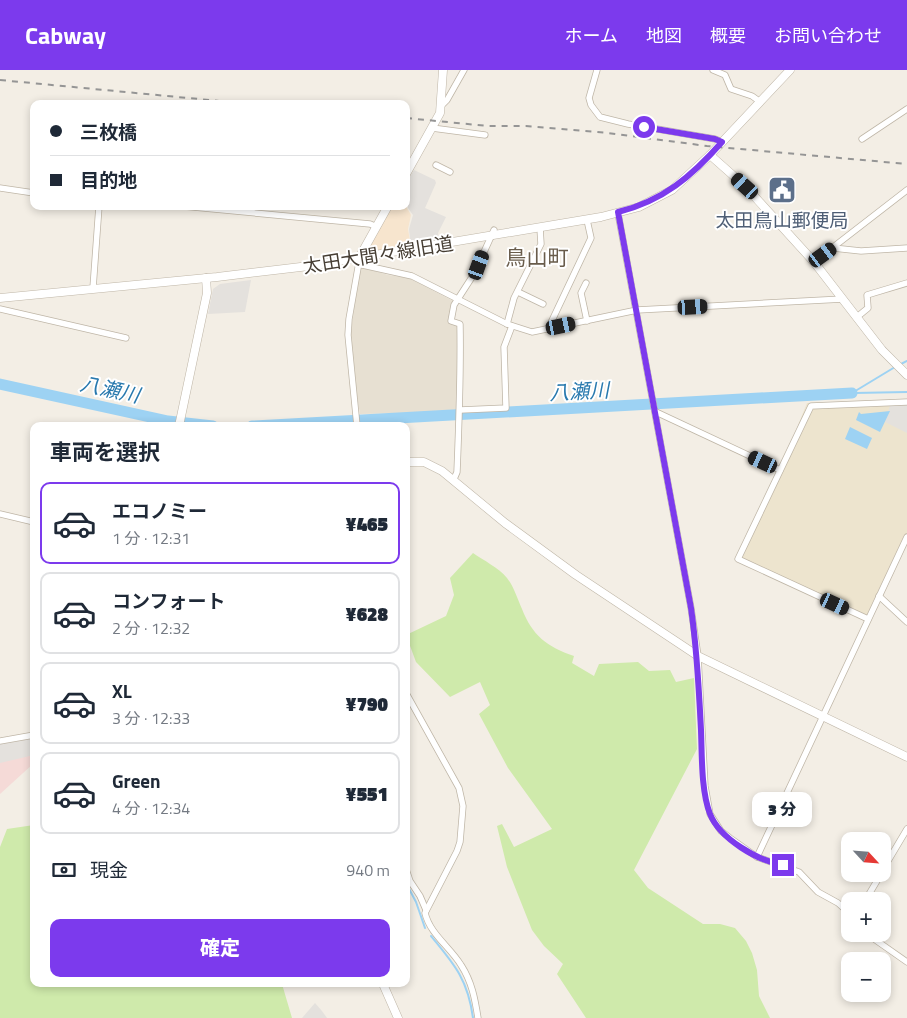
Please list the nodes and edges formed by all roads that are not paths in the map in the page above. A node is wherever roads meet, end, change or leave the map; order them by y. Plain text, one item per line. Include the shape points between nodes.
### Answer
1 (443, 70) edge
2 (464, 70) edge
3 (597, 70) edge
4 (713, 70) edge
5 (790, 70) edge
6 (759, 101) junction
7 (441, 106) junction
8 (907, 109) edge
9 (432, 128) junction
10 (486, 135) dead end
11 (862, 139) dead end
12 (722, 142) junction
13 (710, 155) junction
14 (436, 165) dead end
15 (410, 167) edge
16 (450, 172) dead end
17 (0, 188) edge
18 (907, 190) edge
19 (30, 192) edge
20 (99, 210) edge
21 (224, 210) edge
22 (386, 210) edge
23 (618, 212) junction
24 (587, 220) junction
25 (377, 227) junction
26 (540, 228) junction
27 (492, 233) junction
28 (833, 248) junction
29 (907, 248) edge
30 (359, 261) junction
31 (814, 262) junction
32 (206, 278) junction
33 (907, 282) edge
34 (586, 283) dead end
35 (93, 288) junction
36 (518, 292) junction
37 (0, 298) edge
38 (457, 298) junction
39 (843, 299) junction
40 (543, 304) dead end
41 (0, 309) edge
42 (637, 310) junction
43 (857, 316) junction
44 (587, 321) junction
45 (509, 325) junction
46 (548, 329) junction
47 (126, 338) dead end
48 (907, 375) edge
49 (907, 402) edge
50 (655, 410) junction
51 (460, 413) junction
52 (180, 422) edge
53 (357, 422) edge
54 (410, 462) edge
55 (780, 470) junction
56 (454, 479) junction
57 (0, 514) edge
58 (30, 521) edge
59 (907, 537) edge
60 (879, 596) junction
61 (868, 619) junction
62 (907, 622) edge
63 (698, 656) junction
64 (410, 700) edge
65 (822, 717) junction
66 (30, 737) edge
67 (0, 741) edge
68 (907, 757) edge
69 (907, 828) edge
70 (891, 856) edge
71 (757, 857) junction
72 (410, 881) edge
73 (841, 905) edge
74 (426, 910) junction
75 (878, 942) edge
76 (907, 962) edge
77 (384, 987) edge
78 (398, 1018) edge
79 (478, 1018) edge

1 - 7 street
2 - 7 street
3 - 12 street via 589,98 600,117
4 - 6 street via 725,74 731,89
5 - 6 street, 太田大間々線旧道
6 - 12 street, 太田大間々線旧道
7 - 9 street
8 - 11 street
9 - 10 street
9 - 15 street
12 - 13 street, 太田大間々線旧道
13 - 23 street, 太田大間々線旧道 via 672,190 639,207
13 - 31 street via 745,186
14 - 16 street
17 - 19 street
18 - 28 street
20 - 35 street
21 - 25 street
22 - 25 street
23 - 24 street, 太田大間々線旧道
23 - 42 street
24 - 26 street, 太田大間々線旧道
24 - 46 street via 591,238
25 - 30 street
26 - 27 street, 太田大間々線旧道
26 - 36 street via 541,244
27 - 30 street, 太田大間々線旧道
27 - 38 street via 474,274
28 - 29 street via 861,251
28 - 31 street
30 - 32 street, 太田大間々線旧道
30 - 38 street via 412,276
30 - 53 street via 348,335
31 - 39 street
32 - 35 street, 太田大間々線旧道
32 - 52 street via 206,293
33 - 43 street via 867,295 868,308
34 - 44 street via 581,293
35 - 37 street, 太田大間々線旧道
36 - 40 street
36 - 45 street
38 - 45 street
38 - 51 street via 451,321 460,324
39 - 42 street
39 - 43 street
41 - 47 street
42 - 44 street
42 - 50 street
43 - 48 street via 882,350
44 - 46 street
45 - 46 street via 532,332
45 - 51 street via 504,347 506,408
49 - 55 street via 811,406
50 - 55 street
50 - 63 street
51 - 56 street
54 - 56 street via 429,464
55 - 61 street via 738,559
56 - 63 street via 505,523 576,575
57 - 58 street
59 - 60 street
60 - 61 street
60 - 62 street
61 - 65 street
63 - 65 street
63 - 71 street via 702,758 710,814 721,831
64 - 74 street via 453,775 463,806 457,852
65 - 68 street
65 - 71 street
66 - 67 street
69 - 70 street
71 - 73 street via 799,872 818,892
72 - 74 street
74 - 79 street via 432,929 466,973 474,993
75 - 76 street
77 - 78 street

